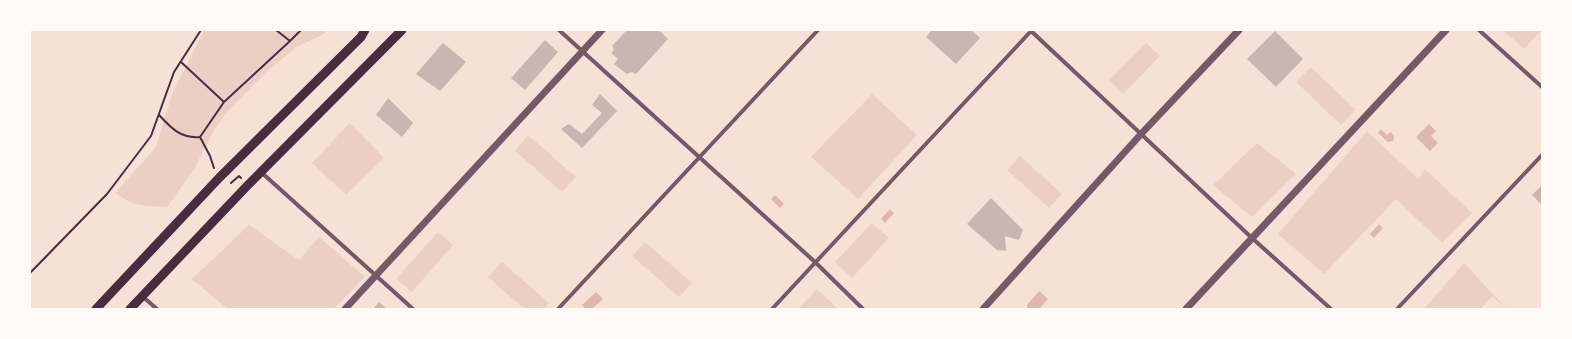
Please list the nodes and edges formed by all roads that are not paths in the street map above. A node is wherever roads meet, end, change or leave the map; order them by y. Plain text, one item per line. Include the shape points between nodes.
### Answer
1 (365, 30) edge
2 (402, 30) edge
3 (559, 30) edge
4 (602, 30) edge
5 (818, 30) edge
6 (1031, 30) edge
7 (1239, 30) edge
8 (1446, 30) edge
9 (1479, 30) edge
10 (583, 50) junction
11 (1542, 87) edge
12 (1142, 133) junction
13 (1542, 155) edge
14 (700, 158) junction
15 (260, 172) junction
16 (1252, 238) junction
17 (815, 262) junction
18 (377, 276) junction
19 (142, 296) junction
20 (96, 309) edge
21 (130, 309) edge
22 (157, 309) edge
23 (346, 309) edge
24 (413, 309) edge
25 (558, 309) edge
26 (772, 309) edge
27 (863, 309) edge
28 (983, 309) edge
29 (1186, 309) edge
30 (1331, 309) edge
31 (1397, 309) edge

1 - 20 main road via 361,37 219,178
2 - 15 main road
3 - 10 street
4 - 10 street
5 - 14 street
6 - 12 street
6 - 17 street
7 - 12 street
8 - 16 street
9 - 11 street
10 - 14 street
10 - 18 street
12 - 16 street
12 - 28 street
13 - 31 street
14 - 17 street
14 - 25 street
15 - 18 street
15 - 19 main road
16 - 29 street
16 - 30 street
17 - 26 street
17 - 27 street
18 - 23 street
18 - 24 street
19 - 21 main road
19 - 22 street

